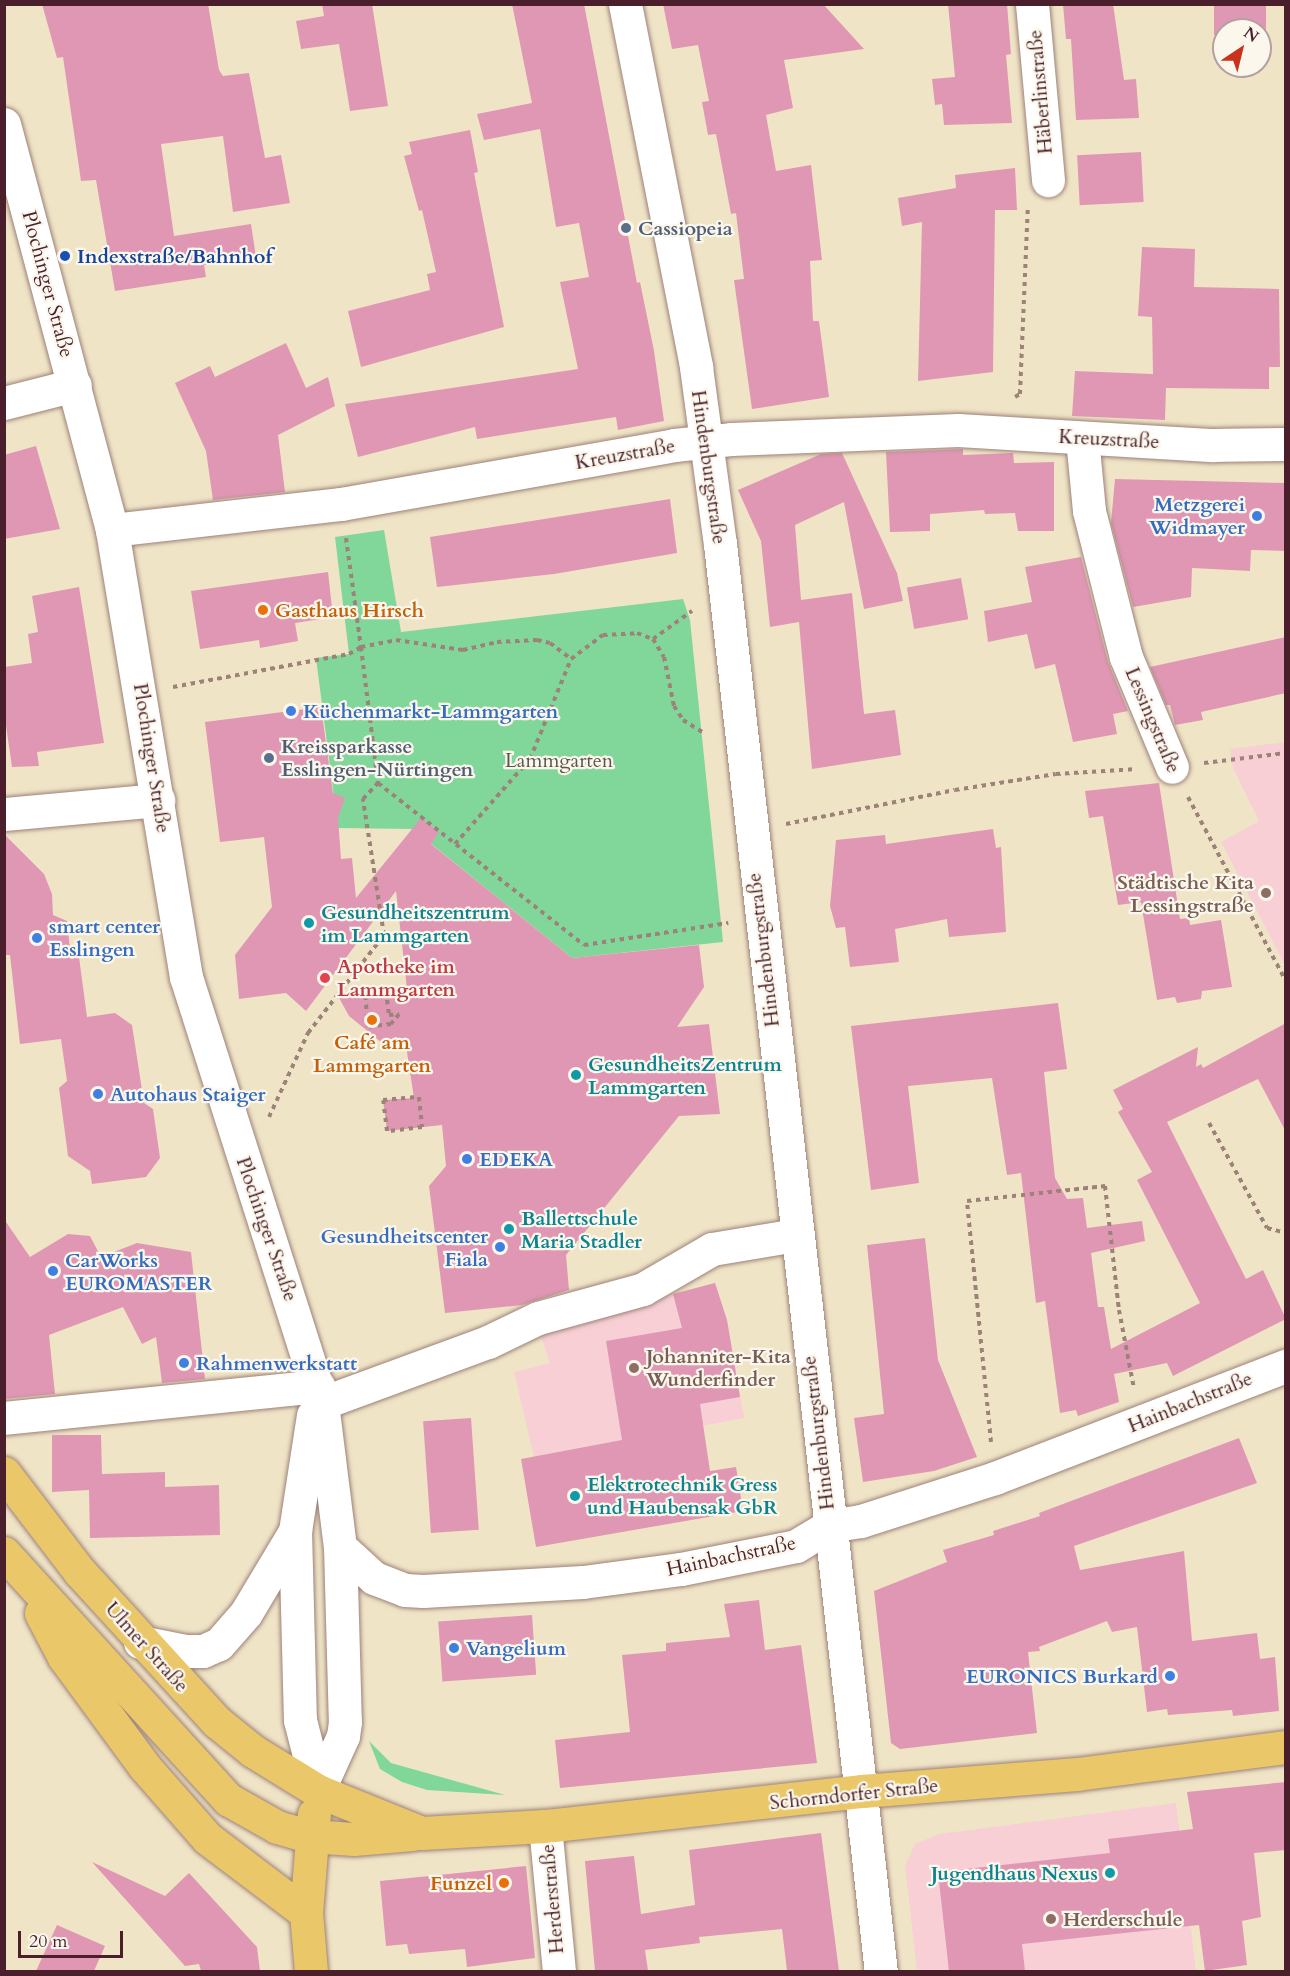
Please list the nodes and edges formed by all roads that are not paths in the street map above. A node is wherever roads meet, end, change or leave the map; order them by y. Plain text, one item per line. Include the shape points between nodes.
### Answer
1 (625, 4) edge
2 (1032, 4) edge
3 (4, 124) edge
4 (1048, 180) road end
5 (75, 385) junction
6 (4, 403) edge
7 (1082, 438) junction
8 (706, 441) junction
9 (1286, 444) edge
10 (112, 530) junction
11 (1172, 767) road end
12 (158, 800) junction
13 (4, 814) edge
14 (796, 1235) junction
15 (1286, 1366) edge
16 (320, 1395) junction
17 (4, 1419) edge
18 (4, 1473) edge
19 (829, 1527) junction
20 (295, 1531) junction
21 (340, 1547) junction
22 (10, 1560) edge
23 (140, 1642) junction
24 (1286, 1747) edge
25 (318, 1791) junction
26 (862, 1791) junction
27 (545, 1826) junction
28 (422, 1833) junction
29 (309, 1836) junction
30 (306, 1913) junction
31 (311, 1971) edge
32 (559, 1971) edge
33 (881, 1971) edge

1 - 8 street, Hindenburgstraße via 696,367
2 - 4 street, Häberlinstraße
3 - 5 street, Plochinger Straße
5 - 6 street
5 - 10 street, Plochinger Straße
7 - 8 street, Kreuzstraße via 986,432 833,433
7 - 9 street, Kreuzstraße via 1214,445
7 - 11 street, Lessingstraße via 1089,511 1126,657
8 - 10 street, Kreuzstraße via 341,504
8 - 14 street, Hindenburgstraße
10 - 12 street, Plochinger Straße
12 - 13 street
12 - 16 street, Plochinger Straße via 186,977 197,1022
14 - 16 street via 712,1249 643,1289 538,1318 488,1342
14 - 19 street, Hindenburgstraße
15 - 19 street, Hainbachstraße via 995,1478 861,1521
16 - 17 street
16 - 20 street, Plochinger Straße
16 - 21 street, Plochinger Straße
18 - 23 main road, Ulmer Straße via 79,1571
19 - 21 street, Hainbachstraße via 796,1546 681,1569 583,1582 423,1591 405,1590 374,1578
19 - 26 street, Hindenburgstraße
20 - 23 street via 246,1613 219,1644 203,1651 185,1651
20 - 25 street, Plochinger Straße via 300,1720
21 - 25 street, Plochinger Straße via 345,1722 343,1736
22 - 29 main road via 229,1800 277,1827
22 - 30 main road via 64,1657 144,1766 207,1838
23 - 25 main road, Ulmer Straße via 217,1722 253,1751
24 - 26 main road, Schorndorfer Straße via 1077,1774
25 - 28 main road, Schorndorfer Straße
25 - 29 main road, Plochinger Straße
26 - 27 main road, Schorndorfer Straße
26 - 33 street, Hindenburgstraße
27 - 28 main road, Schorndorfer Straße
27 - 32 street, Herderstraße
28 - 29 main road, Schorndorfer Straße via 354,1839
29 - 30 main road, Plochinger Straße
30 - 31 main road, Plochinger Straße

